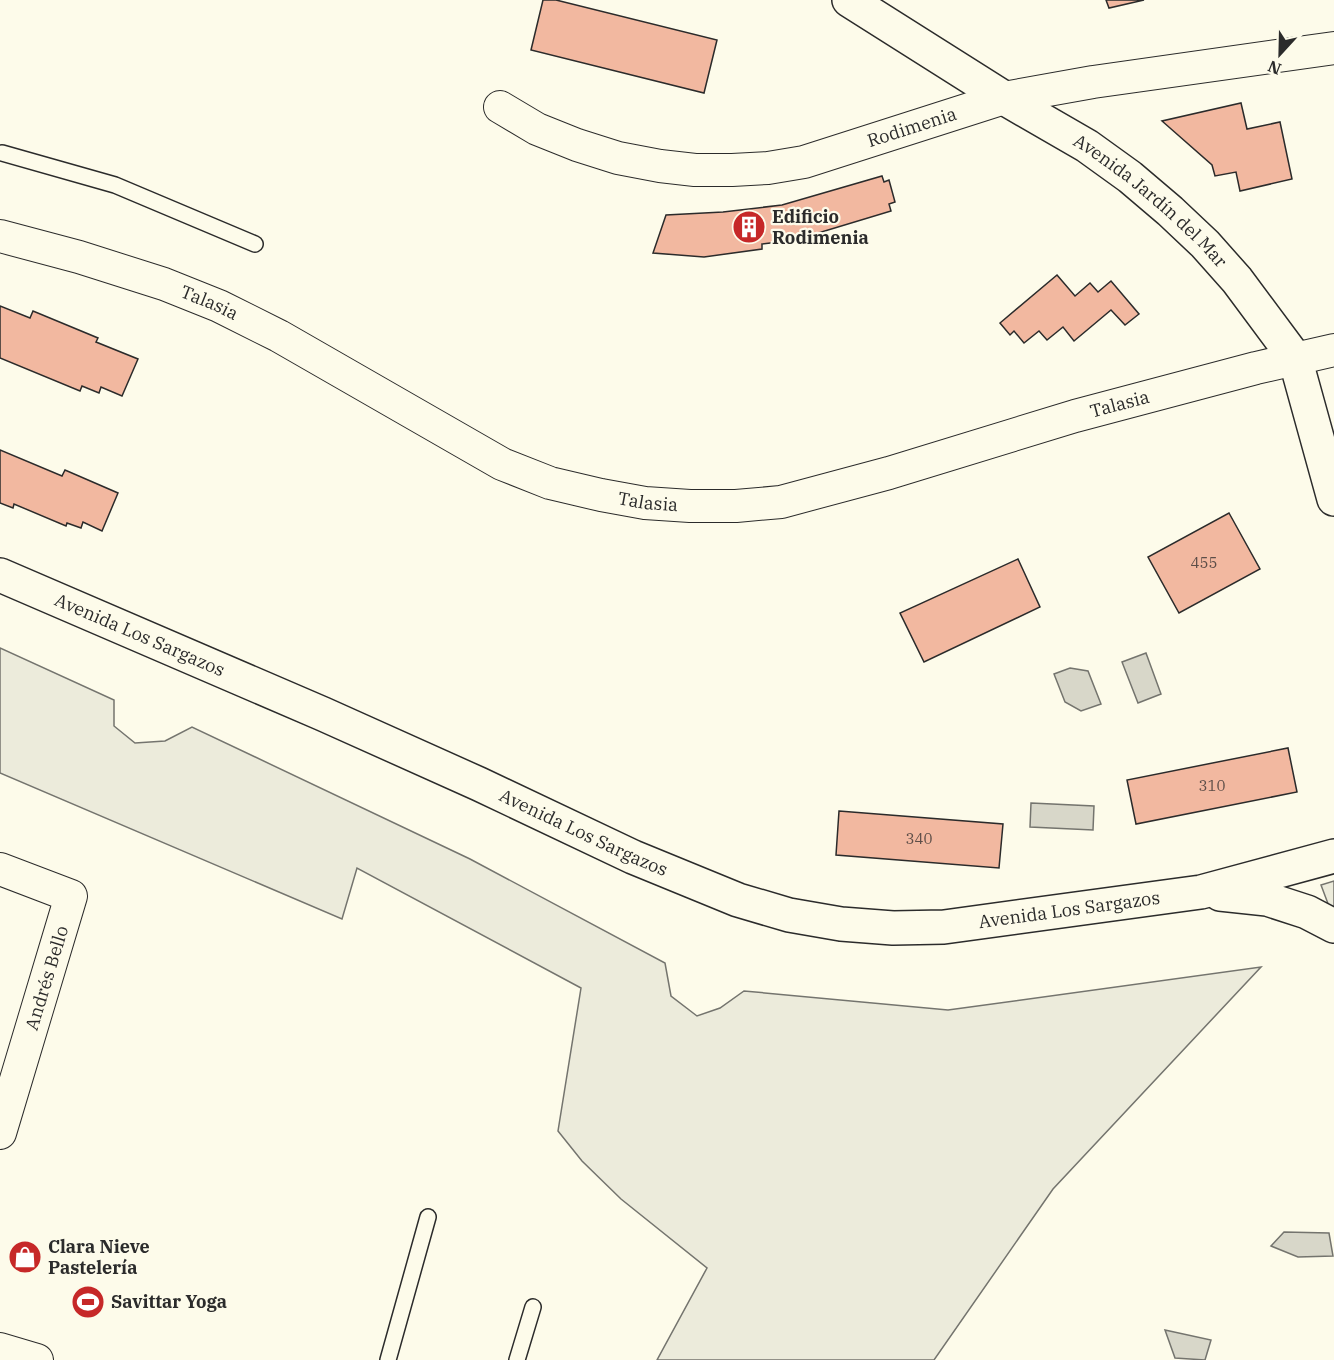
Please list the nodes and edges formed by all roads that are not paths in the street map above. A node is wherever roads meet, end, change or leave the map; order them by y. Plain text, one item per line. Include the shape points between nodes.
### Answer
1 (849, 0) edge
2 (1334, 48) edge
3 (1004, 98) junction
4 (500, 107) dead end
5 (2, 153) dead end
6 (0, 236) edge
7 (255, 244) dead end
8 (1334, 350) edge
9 (1295, 358) junction
10 (1334, 499) edge
11 (0, 575) edge
12 (1334, 856) edge
13 (0, 869) edge
14 (1201, 892) junction
15 (1334, 926) edge
16 (0, 1133) edge
17 (428, 1217) dead end
18 (533, 1307) dead end
19 (0, 1349) edge
20 (37, 1360) edge
21 (388, 1360) edge
22 (517, 1360) edge

1 - 3 street, Avenida Jardín del Mar
2 - 3 street, Rodimenia
3 - 4 street, Rodimenia via 804,162 732,170 696,170 618,158 537,129
3 - 9 street, Avenida Jardín del Mar via 1087,146 1170,211 1238,280
5 - 7 lane via 115,185
6 - 9 street, Talasia via 164,284 219,306 279,336 502,464 550,483 645,503 736,506 781,502 1075,416
8 - 9 street, Talasia
9 - 10 street, Avenida Jardín del Mar
11 - 14 street, Avenida Los Sargazos via 323,714 633,857 738,900 789,915 852,925 944,927
12 - 14 street, Avenida Los Sargazos
13 - 16 street, Andrés Bello via 71,896
14 - 15 street, Avenida Los Sargazos via 1267,899
17 - 21 lane
18 - 22 lane
19 - 20 street

